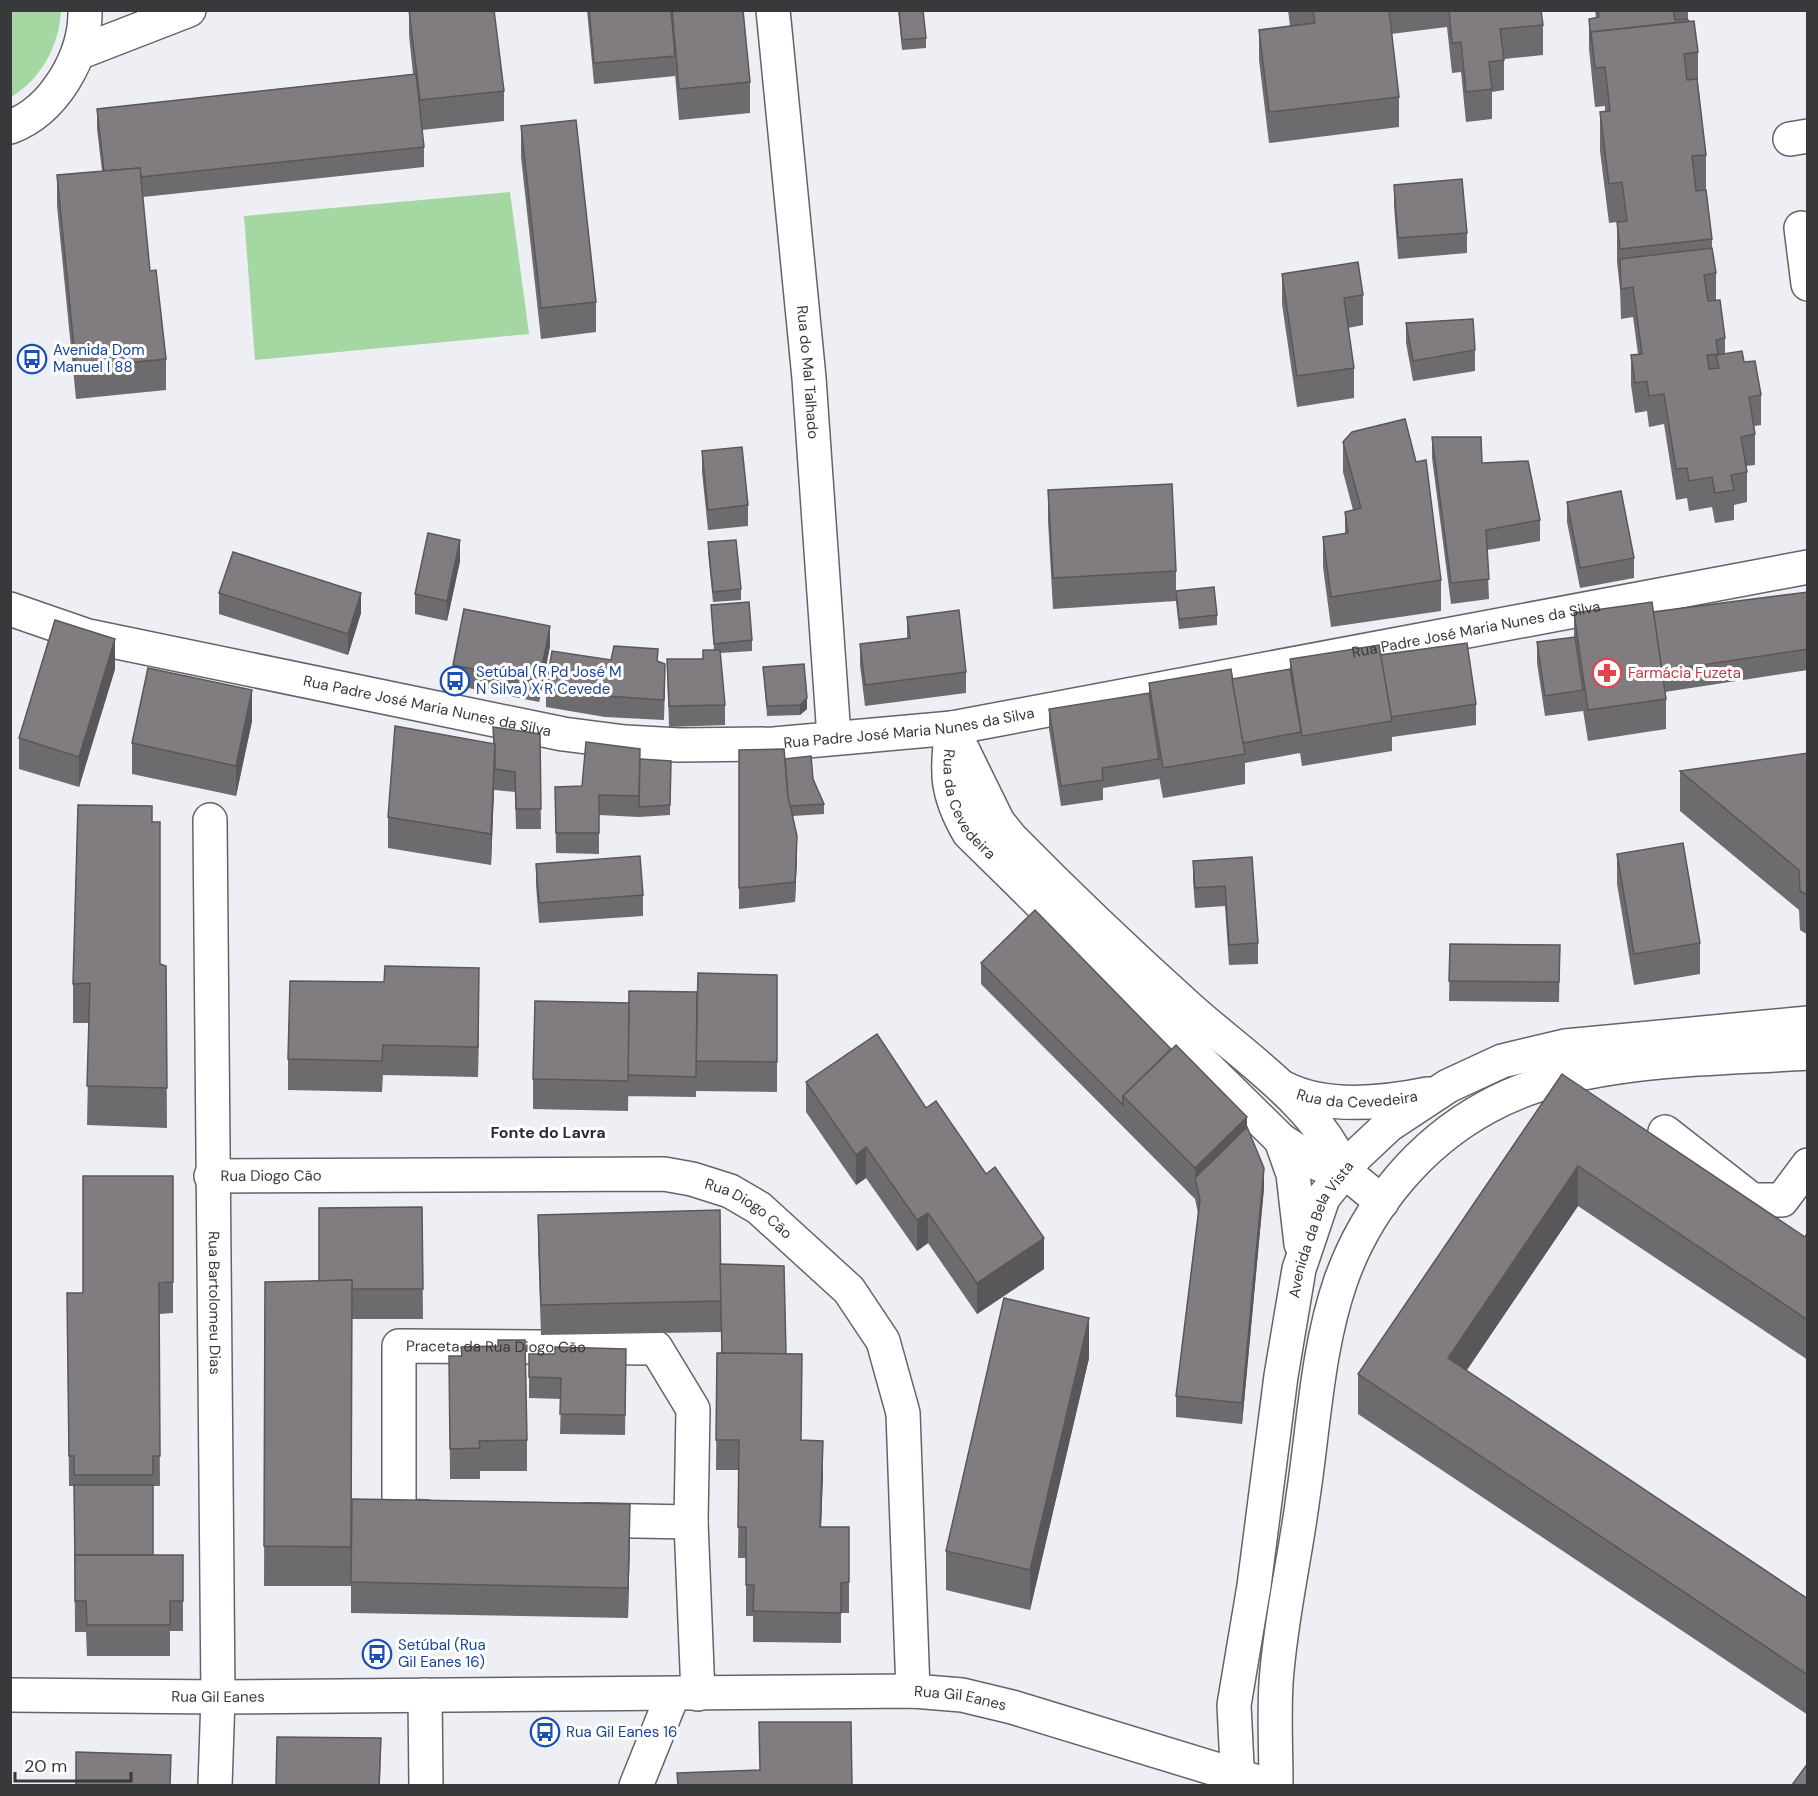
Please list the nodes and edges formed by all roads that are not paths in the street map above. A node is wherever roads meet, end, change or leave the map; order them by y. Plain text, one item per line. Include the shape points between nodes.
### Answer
1 (85, 10) edge
2 (189, 10) edge
3 (773, 10) edge
4 (78, 53) junction
5 (48, 100) junction
6 (10, 127) edge
7 (10, 152) edge
8 (1801, 228) dead end
9 (1808, 284) edge
10 (1808, 567) edge
11 (10, 609) edge
12 (952, 728) junction
13 (834, 737) junction
14 (210, 820) dead end
15 (1808, 1023) edge
16 (1808, 1053) edge
17 (1277, 1084) junction
18 (1439, 1092) junction
19 (1665, 1132) dead end
20 (1281, 1140) junction
21 (1808, 1165) edge
22 (1344, 1170) junction
23 (211, 1176) junction
24 (1382, 1202) junction
25 (1302, 1258) junction
26 (457, 1518) edge
27 (551, 1519) edge
28 (691, 1522) junction
29 (913, 1691) junction
30 (686, 1694) junction
31 (10, 1695) edge
32 (425, 1695) junction
33 (218, 1697) junction
34 (1238, 1780) edge
35 (215, 1785) edge
36 (426, 1785) edge
37 (636, 1785) edge
38 (1271, 1785) edge
39 (1276, 1785) edge

1 - 4 street
2 - 4 street
3 - 13 street, Rua do Mal Talhado via 809,378
4 - 5 street
5 - 6 street
5 - 7 street
8 - 9 street
10 - 12 street, Rua Padre José Maria Nunes da Silva
11 - 13 street, Rua Padre José Maria Nunes da Silva via 88,636 563,734 679,745 774,744
12 - 13 street, Rua Padre José Maria Nunes da Silva
12 - 17 street, Rua da Cevedeira via 998,822 1011,838 1188,1007
12 - 20 street, Rua da Cevedeira via 948,786 969,833
14 - 23 street, Rua Bartolomeu Dias
15 - 18 street, Avenida da Bela Vista via 1565,1046 1502,1061
16 - 24 street via 1608,1069 1531,1088 1488,1106 1451,1129 1425,1151
17 - 18 street, Rua da Cevedeira via 1294,1094 1351,1101
17 - 22 street, Rua da Cevedeira via 1324,1133
18 - 22 street, Avenida da Bela Vista via 1389,1125
19 - 21 street via 1752,1200 1782,1200
20 - 22 street, Rua da Cevedeira via 1318,1164
20 - 25 street, Rua da Cevedeira via 1295,1187
22 - 24 street
22 - 25 street, Avenida da Bela Vista via 1323,1198
23 - 29 street, Rua Diogo Cão via 664,1174 730,1191 759,1208 849,1290 883,1341 903,1413
23 - 33 street, Rua Bartolomeu Dias
24 - 39 street via 1341,1281 1319,1372 1276,1683
25 - 34 street, Avenida da Bela Vista via 1281,1376 1234,1705
26 - 28 street, Praceta da Rua Diogo Cão via 399,1516 399,1346 656,1348 693,1409
27 - 28 street
28 - 30 street, Praceta da Rua Diogo Cão
29 - 30 street, Rua Gil Eanes
29 - 34 street, Rua Gil Eanes via 962,1695 1012,1707
30 - 32 street, Rua Gil Eanes
30 - 37 street
31 - 33 street, Rua Gil Eanes
32 - 33 street, Rua Gil Eanes
32 - 36 street
33 - 35 street, Rua Bartolomeu Dias
34 - 38 street, Rua Gil Eanes

